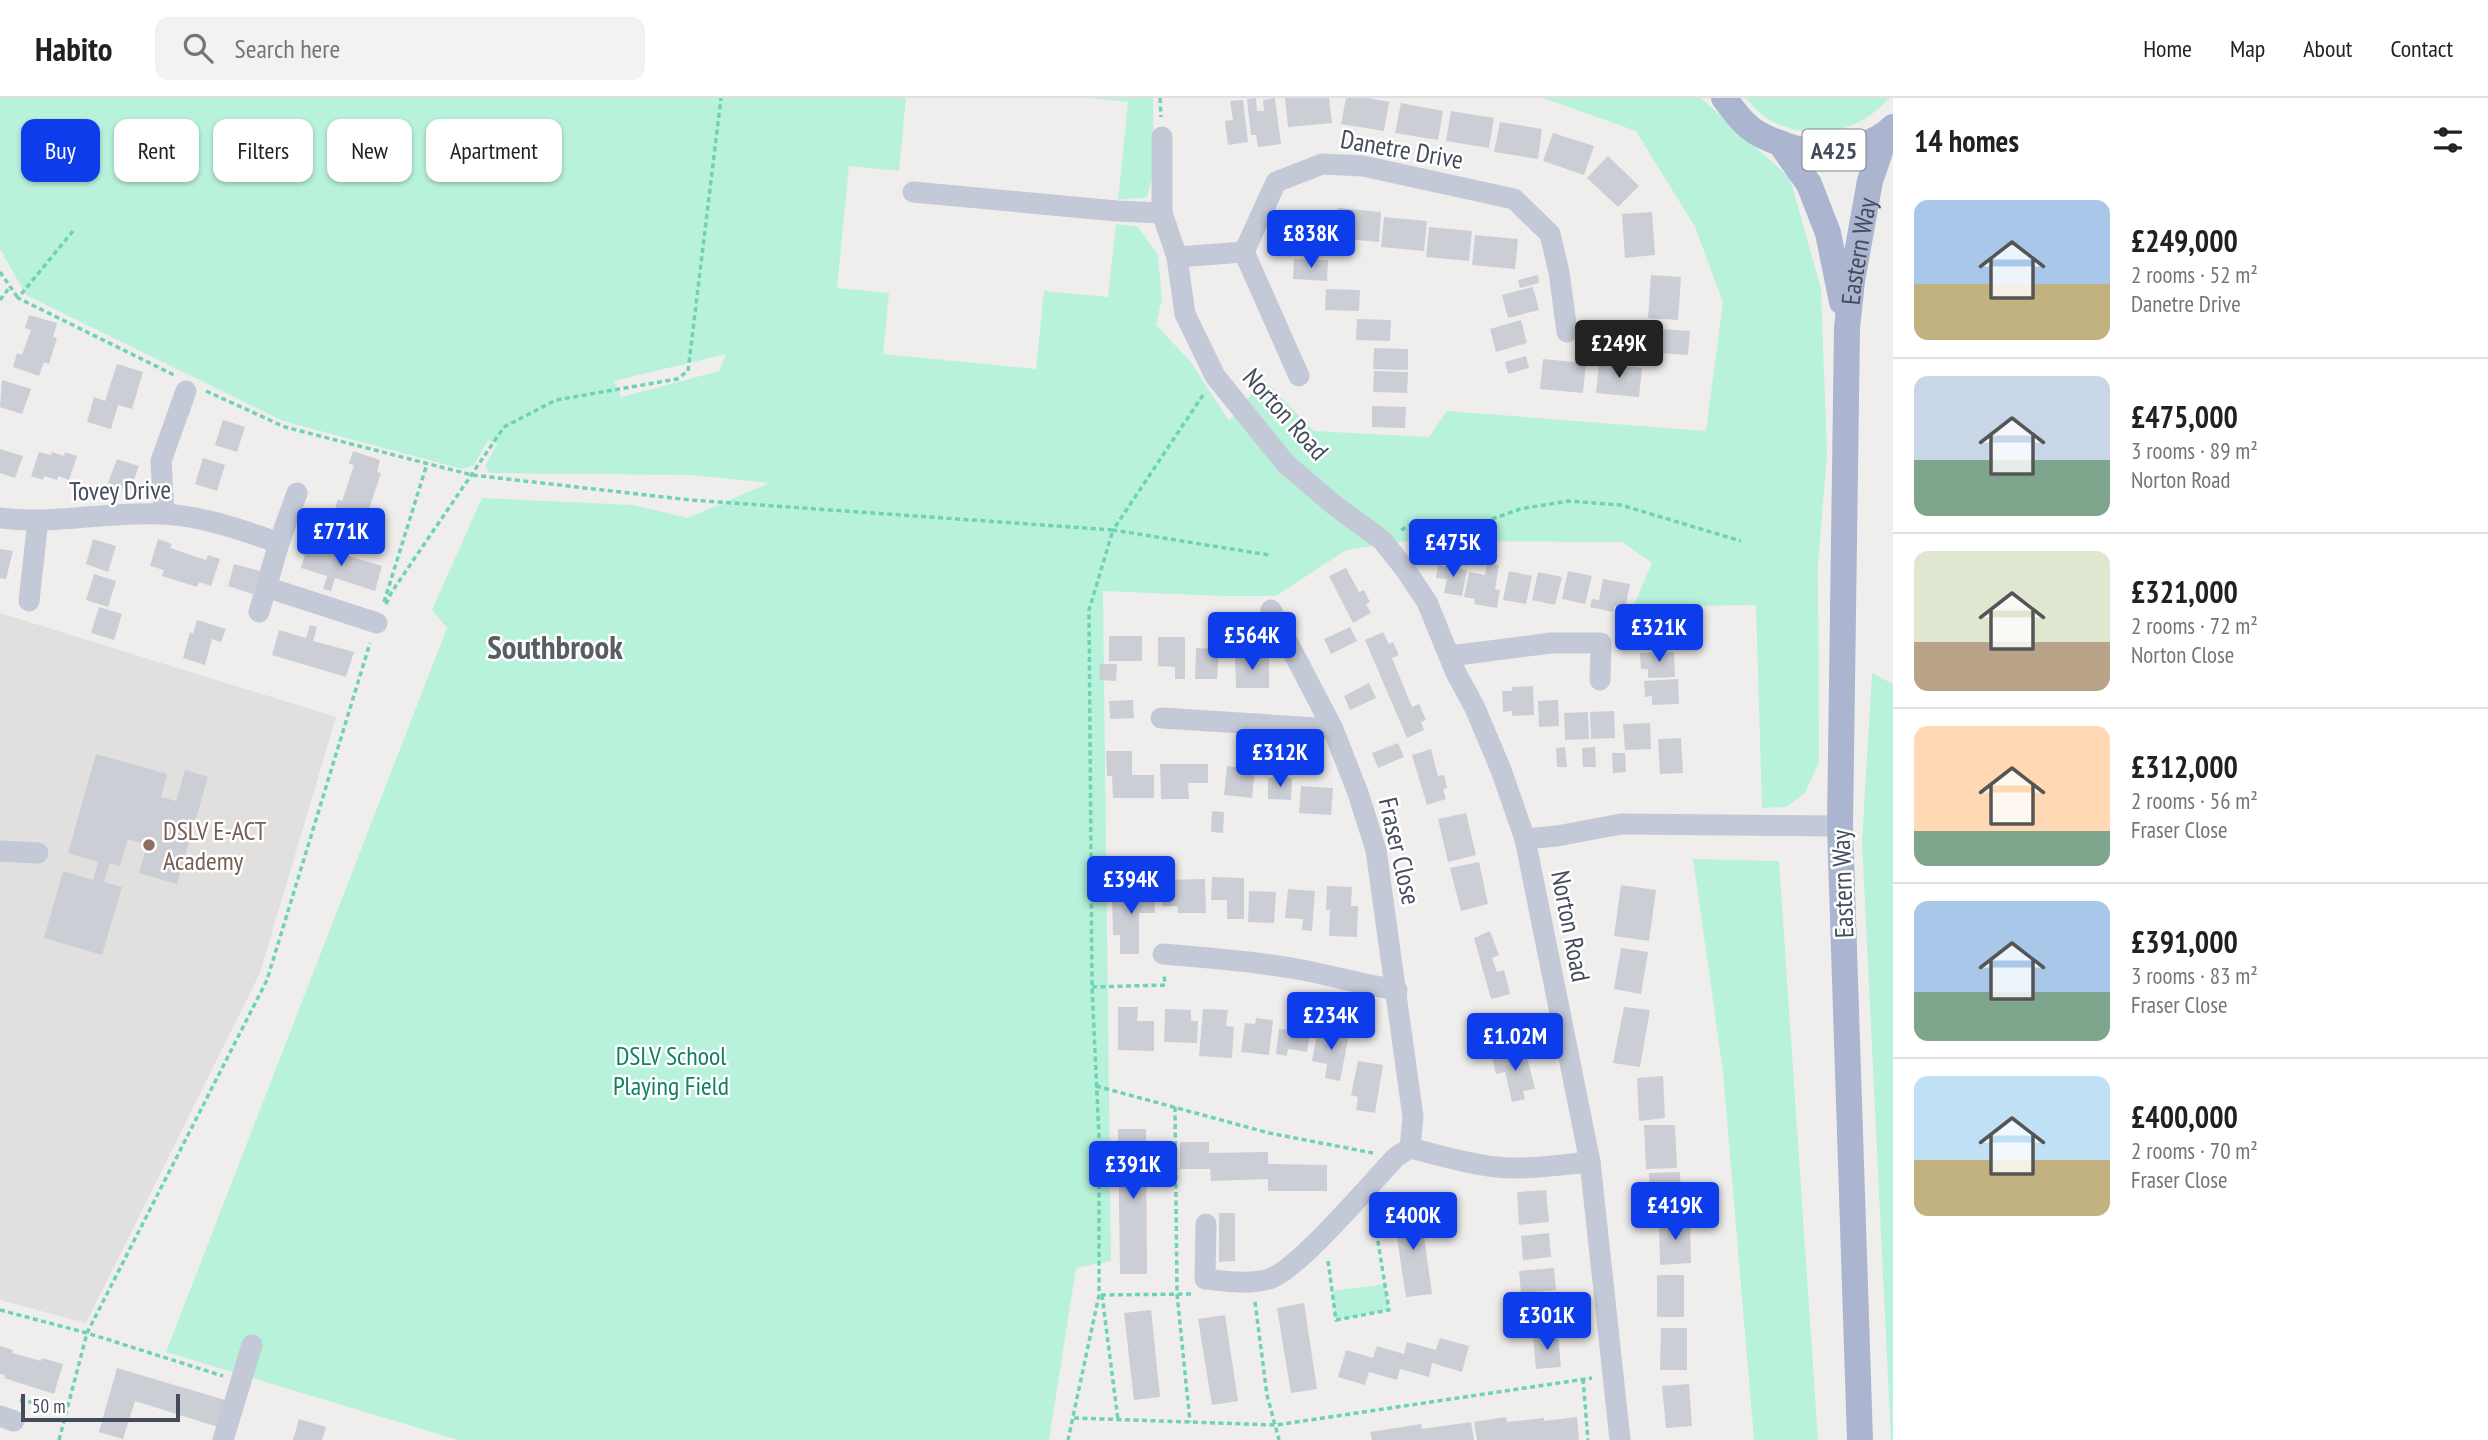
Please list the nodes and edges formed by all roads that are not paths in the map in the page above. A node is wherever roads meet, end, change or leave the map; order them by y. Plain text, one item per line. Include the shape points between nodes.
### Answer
1 (1724, 98) edge
2 (1890, 130) edge
3 (1162, 137) dead end
4 (1780, 143) junction
5 (913, 191) dead end
6 (1162, 213) junction
7 (1244, 252) junction
8 (1177, 257) junction
9 (1847, 328) junction
10 (1567, 332) dead end
11 (1299, 376) dead end
12 (189, 385) road end
13 (297, 493) dead end
14 (164, 514) junction
15 (0, 518) edge
16 (38, 520) junction
17 (279, 543) junction
18 (266, 587) junction
19 (29, 601) dead end
20 (1271, 610) dead end
21 (259, 612) dead end
22 (377, 623) road end
23 (1450, 656) junction
24 (1600, 680) dead end
25 (1161, 718) dead end
26 (1333, 729) junction
27 (1840, 825) junction
28 (1525, 839) junction
29 (0, 851) edge
30 (38, 853) dead end
31 (1163, 954) road end
32 (1397, 989) junction
33 (1403, 1152) junction
34 (1590, 1161) junction
35 (1206, 1224) dead end
36 (252, 1345) dead end
37 (223, 1440) edge
38 (1620, 1440) edge
39 (1860, 1440) edge

1 - 4 main road, A425 via 1750,129
2 - 4 main road, A425 via 1863,145 1815,152
2 - 9 main road, Eastern Way via 1870,181
3 - 6 street, Norton Road
4 - 9 main road, Eastern Way via 1809,184 1828,233
5 - 6 street
6 - 8 street, Norton Road
7 - 8 street
7 - 10 street, Danetre Drive via 1276,182 1322,164 1363,166 1514,199 1550,234
7 - 11 street
8 - 23 street, Norton Road via 1185,313 1215,376 1285,463 1382,540 1427,603
9 - 27 main road, Eastern Way
12 - 14 street via 161,461
13 - 17 street
14 - 16 street, Tovey Drive
14 - 17 street, Tovey Drive via 231,526
15 - 16 street, Tovey Drive
16 - 19 street
17 - 18 street
18 - 21 street
18 - 22 street
20 - 26 street, Fraser Close
23 - 24 street via 1551,643 1601,643
23 - 28 street, Norton Road via 1501,770
25 - 26 street
26 - 32 street, Fraser Close via 1376,850
27 - 28 street, Norton Road via 1621,824
27 - 39 main road, Eastern Way
28 - 34 street, Norton Road
29 - 30 street
31 - 32 street via 1252,962
32 - 33 street, Fraser Close via 1413,1117
33 - 34 street via 1497,1167
33 - 35 street via 1296,1262 1271,1279 1205,1279
34 - 38 street, Norton Road
36 - 37 street

